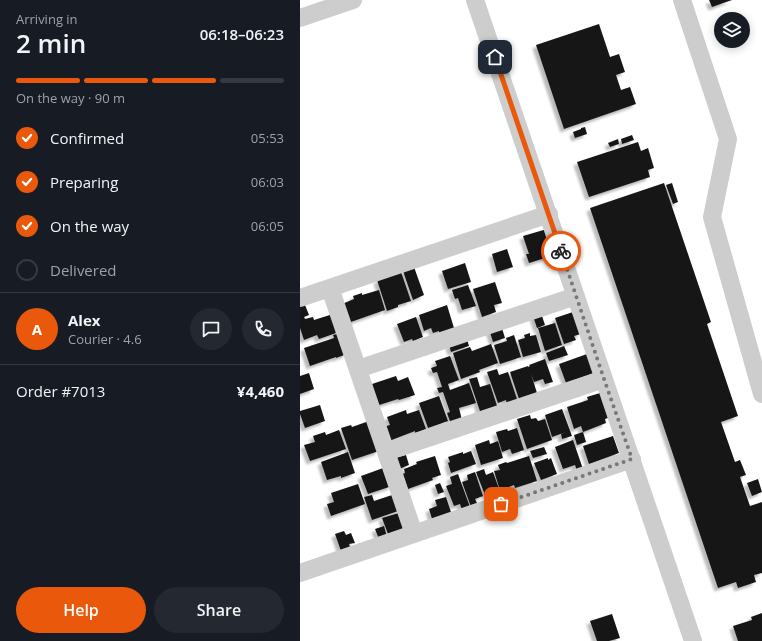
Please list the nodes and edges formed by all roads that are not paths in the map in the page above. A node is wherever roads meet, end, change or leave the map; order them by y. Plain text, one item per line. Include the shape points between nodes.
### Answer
1 (353, 0) edge
2 (475, 0) edge
3 (682, 0) edge
4 (300, 18) edge
5 (549, 214) junction
6 (330, 288) junction
7 (576, 296) junction
8 (300, 298) edge
9 (358, 369) junction
10 (604, 379) junction
11 (762, 394) edge
12 (386, 452) junction
13 (632, 459) junction
14 (414, 534) junction
15 (300, 574) edge
16 (694, 641) edge

1 - 4 street
2 - 5 street
3 - 11 street via 728,140 712,217
5 - 6 street
5 - 7 street
6 - 8 street
6 - 9 street
7 - 9 street
7 - 10 street
9 - 12 street
10 - 12 street
10 - 13 street
12 - 14 street
13 - 14 street
13 - 16 street
14 - 15 street

